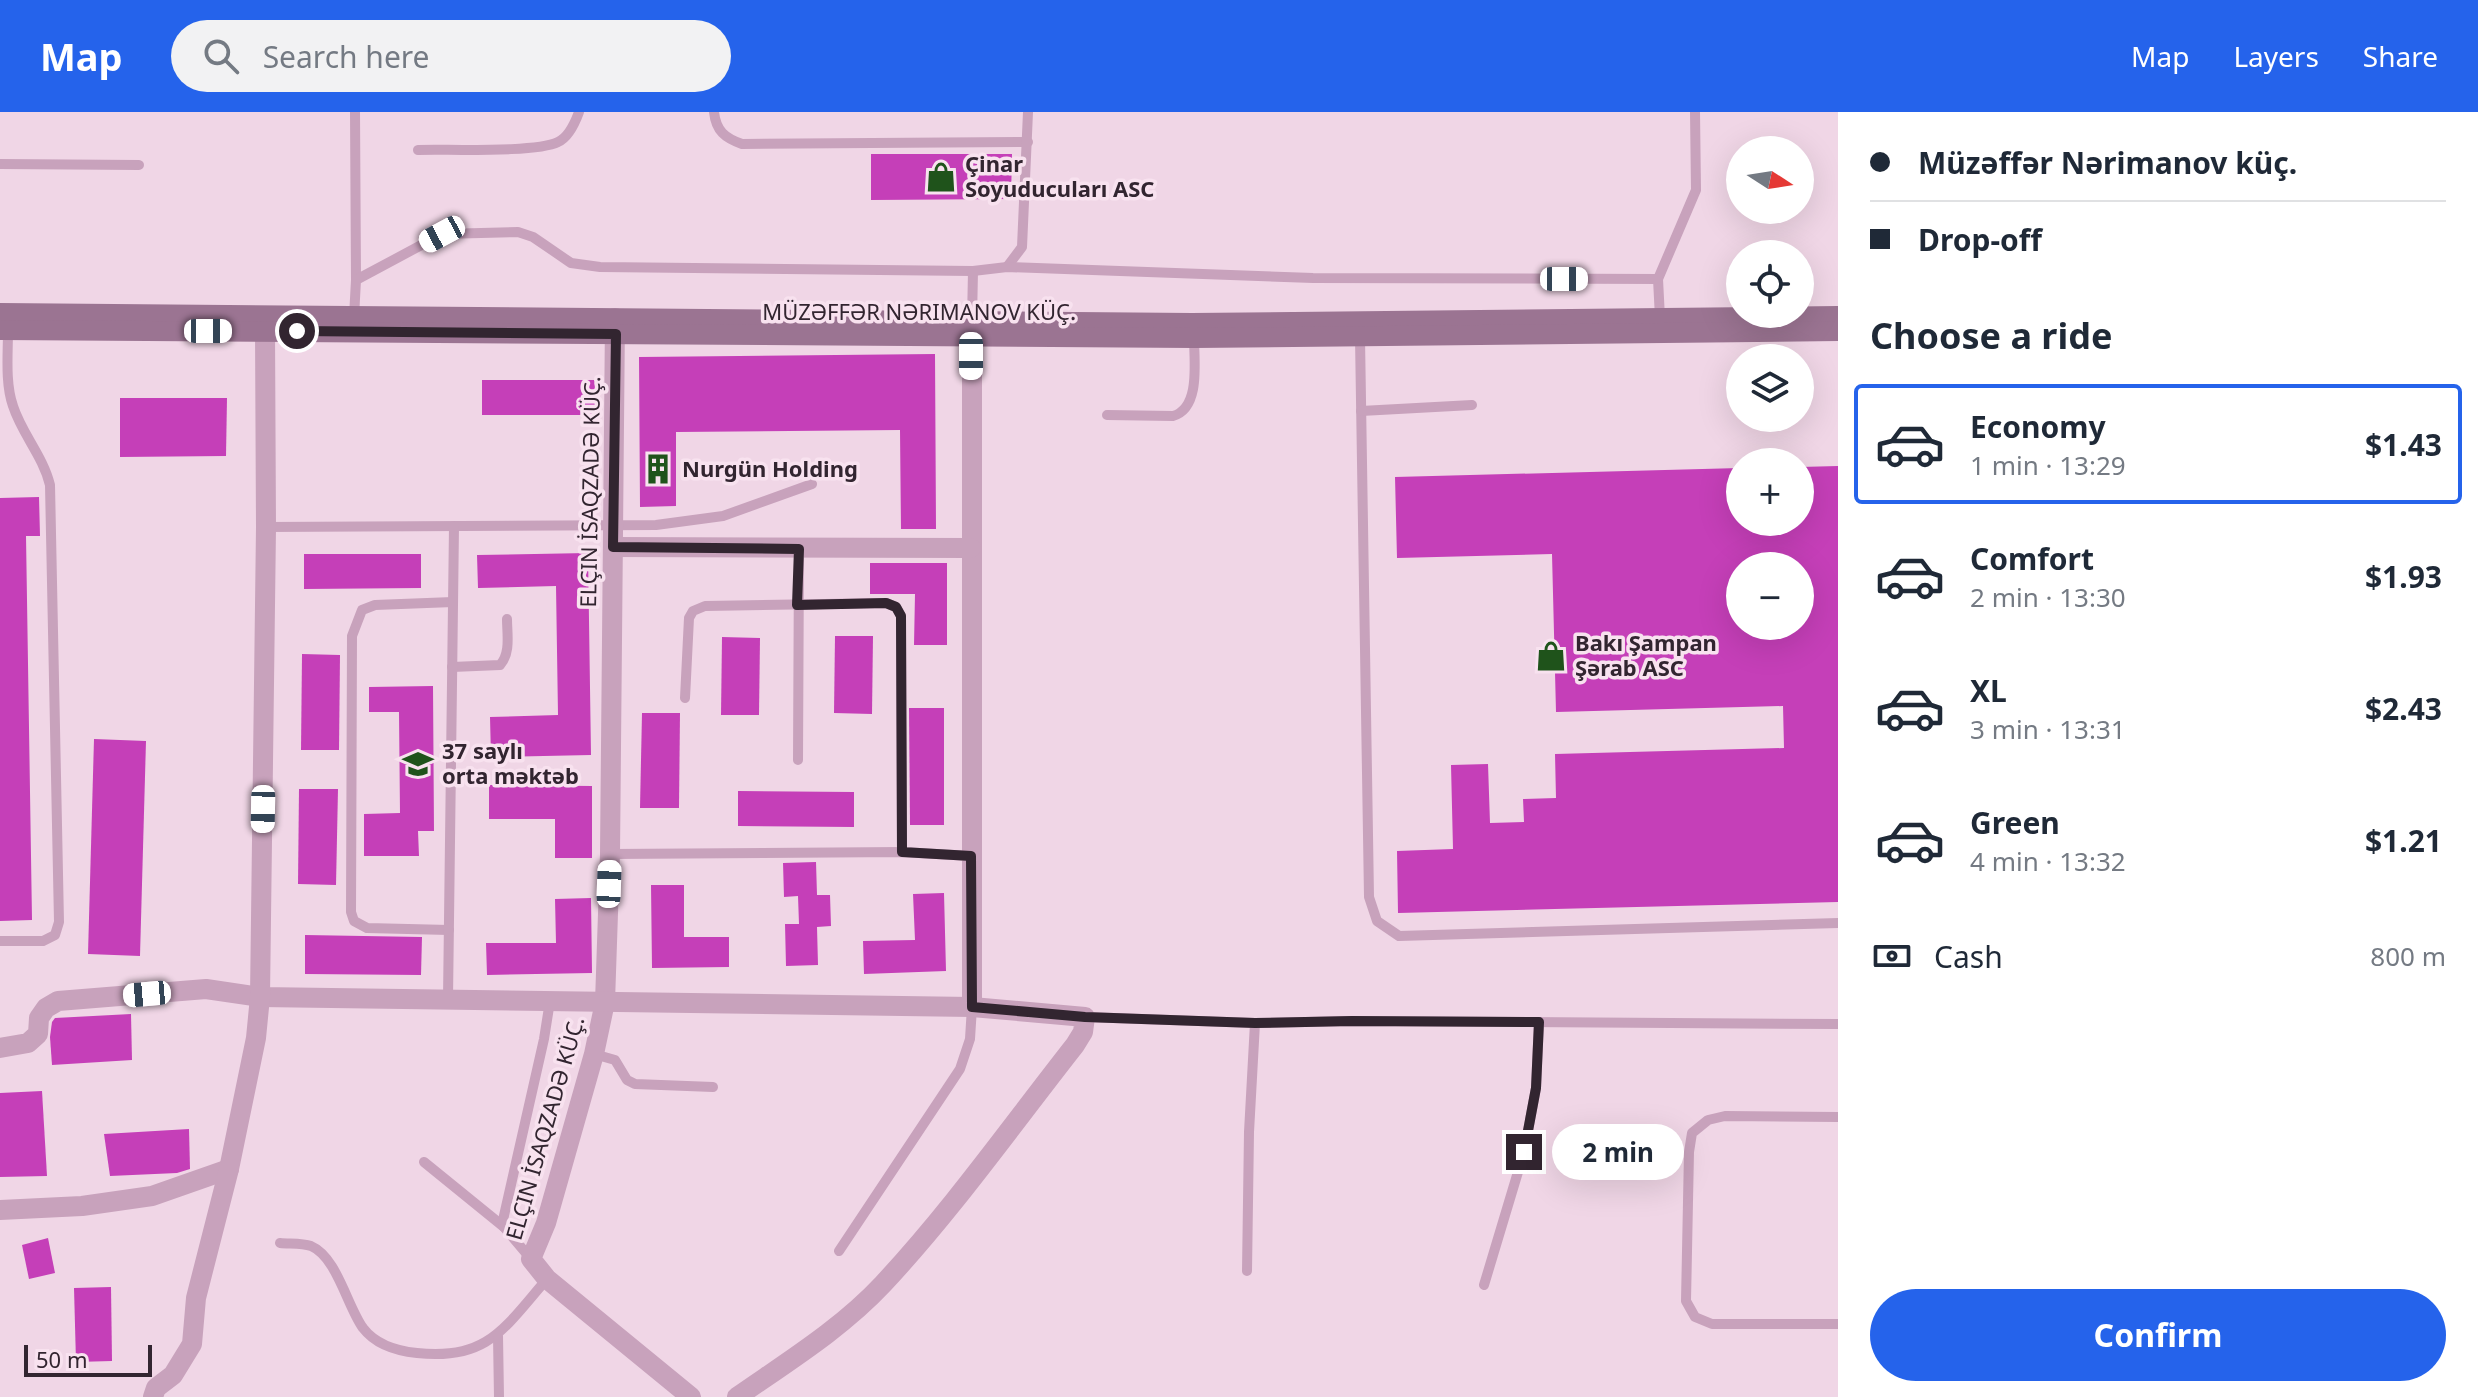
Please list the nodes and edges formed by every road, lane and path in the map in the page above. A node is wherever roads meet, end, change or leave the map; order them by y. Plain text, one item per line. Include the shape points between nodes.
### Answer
1 (355, 112) edge
2 (579, 112) edge
3 (714, 112) edge
4 (1028, 112) edge
5 (1695, 112) edge
6 (1028, 142) junction
7 (418, 150) dead end
8 (0, 164) edge
9 (139, 165) dead end
10 (1007, 267) junction
11 (973, 271) junction
12 (1658, 279) junction
13 (356, 280) junction
14 (1838, 316) edge
15 (354, 317) junction
16 (1660, 318) junction
17 (3, 324) edge
18 (616, 326) junction
19 (971, 328) junction
20 (265, 331) junction
21 (1838, 331) edge
22 (1194, 338) junction
23 (1360, 338) junction
24 (1472, 405) dead end
25 (1361, 411) junction
26 (1107, 415) dead end
27 (812, 484) dead end
28 (454, 526) junction
29 (266, 527) junction
30 (613, 537) junction
31 (971, 548) junction
32 (799, 549) junction
33 (453, 602) junction
34 (797, 605) junction
35 (507, 619) dead end
36 (452, 667) junction
37 (685, 698) dead end
38 (798, 760) dead end
39 (902, 852) junction
40 (610, 854) junction
41 (971, 856) junction
42 (1838, 923) edge
43 (449, 930) junction
44 (0, 941) edge
45 (260, 997) junction
46 (448, 999) junction
47 (550, 1001) junction
48 (605, 1002) junction
49 (972, 1007) junction
50 (1085, 1017) junction
51 (1539, 1022) junction
52 (1255, 1023) junction
53 (1838, 1024) edge
54 (0, 1048) edge
55 (594, 1054) junction
56 (713, 1087) dead end
57 (1838, 1117) edge
58 (424, 1162) dead end
59 (229, 1169) junction
60 (0, 1210) edge
61 (504, 1227) junction
62 (280, 1243) dead end
63 (839, 1251) dead end
64 (531, 1259) junction
65 (1247, 1271) dead end
66 (547, 1279) junction
67 (1484, 1285) dead end
68 (1838, 1324) edge
69 (498, 1336) junction
70 (153, 1397) edge
71 (499, 1397) edge
72 (691, 1397) edge
73 (737, 1397) edge

1 - 13 lane
2 - 7 lane via 559,142
3 - 6 lane via 725,138 742,144
4 - 6 lane
5 - 12 lane via 1696,190
6 - 10 lane via 1022,247
8 - 9 lane
10 - 11 lane
10 - 12 lane via 1313,278
11 - 13 lane via 600,267 571,263 518,232 442,234
11 - 19 lane
12 - 16 lane
13 - 15 lane
14 - 16 main road
15 - 17 main road
15 - 18 main road
16 - 19 main road
17 - 20 main road
17 - 44 lane via 13,406 50,485 59,922 55,935 43,941
18 - 19 main road
18 - 20 main road
18 - 30 street, ELÇIN İSAQZADƏ KÜÇ.
19 - 22 main road, MÜZƏFFƏR NƏRIMANOV KÜÇ.
19 - 31 street
20 - 29 street
21 - 23 main road, MÜZƏFFƏR NƏRIMANOV KÜÇ.
22 - 23 main road, MÜZƏFFƏR NƏRIMANOV KÜÇ.
22 - 26 lane via 1195,376 1181,414
23 - 25 lane
24 - 25 lane
25 - 42 lane via 1369,897 1377,921 1399,936
27 - 30 lane via 723,516
28 - 29 lane
28 - 30 lane
28 - 33 lane
29 - 45 street
30 - 32 street
30 - 40 street, ELÇIN İSAQZADƏ KÜÇ.
31 - 32 street
31 - 41 street
32 - 34 lane
33 - 36 lane
33 - 43 lane via 375,605 362,610 352,636 351,912 354,921 367,928
34 - 37 lane via 705,606 693,611
34 - 38 lane
34 - 39 lane via 886,603 901,616
35 - 36 lane via 507,652 500,665
36 - 43 lane
39 - 40 lane
39 - 41 lane
40 - 48 street, ELÇIN İSAQZADƏ KÜÇ.
41 - 49 street
43 - 46 lane
45 - 46 street
45 - 54 street via 206,989 58,1001 46,1008 38,1034 28,1043
45 - 59 street
46 - 47 street
47 - 48 street
47 - 61 lane
48 - 49 street
48 - 55 street, ELÇIN İSAQZADƏ KÜÇ.
49 - 50 street
49 - 63 lane via 970,1039 960,1069
50 - 52 lane
50 - 73 street via 1075,1045 882,1285 838,1325
51 - 52 lane
51 - 53 lane
51 - 67 lane via 1536,1088 1524,1152
52 - 65 lane
55 - 56 lane via 615,1060 635,1084
55 - 64 street, ELÇIN İSAQZADƏ KÜÇ.
57 - 68 lane via 1725,1116 1708,1120 1692,1133 1686,1301 1695,1317 1712,1324
58 - 61 lane
59 - 60 street via 152,1196
59 - 70 street via 196,1298 192,1344
61 - 64 lane
62 - 69 lane via 310,1246 326,1257 364,1329 396,1351 440,1356 480,1348
64 - 66 street, ELÇIN İSAQZADƏ KÜÇ.
66 - 69 lane
66 - 72 street, ELÇIN İSAQZADƏ KÜÇ.
69 - 71 lane

